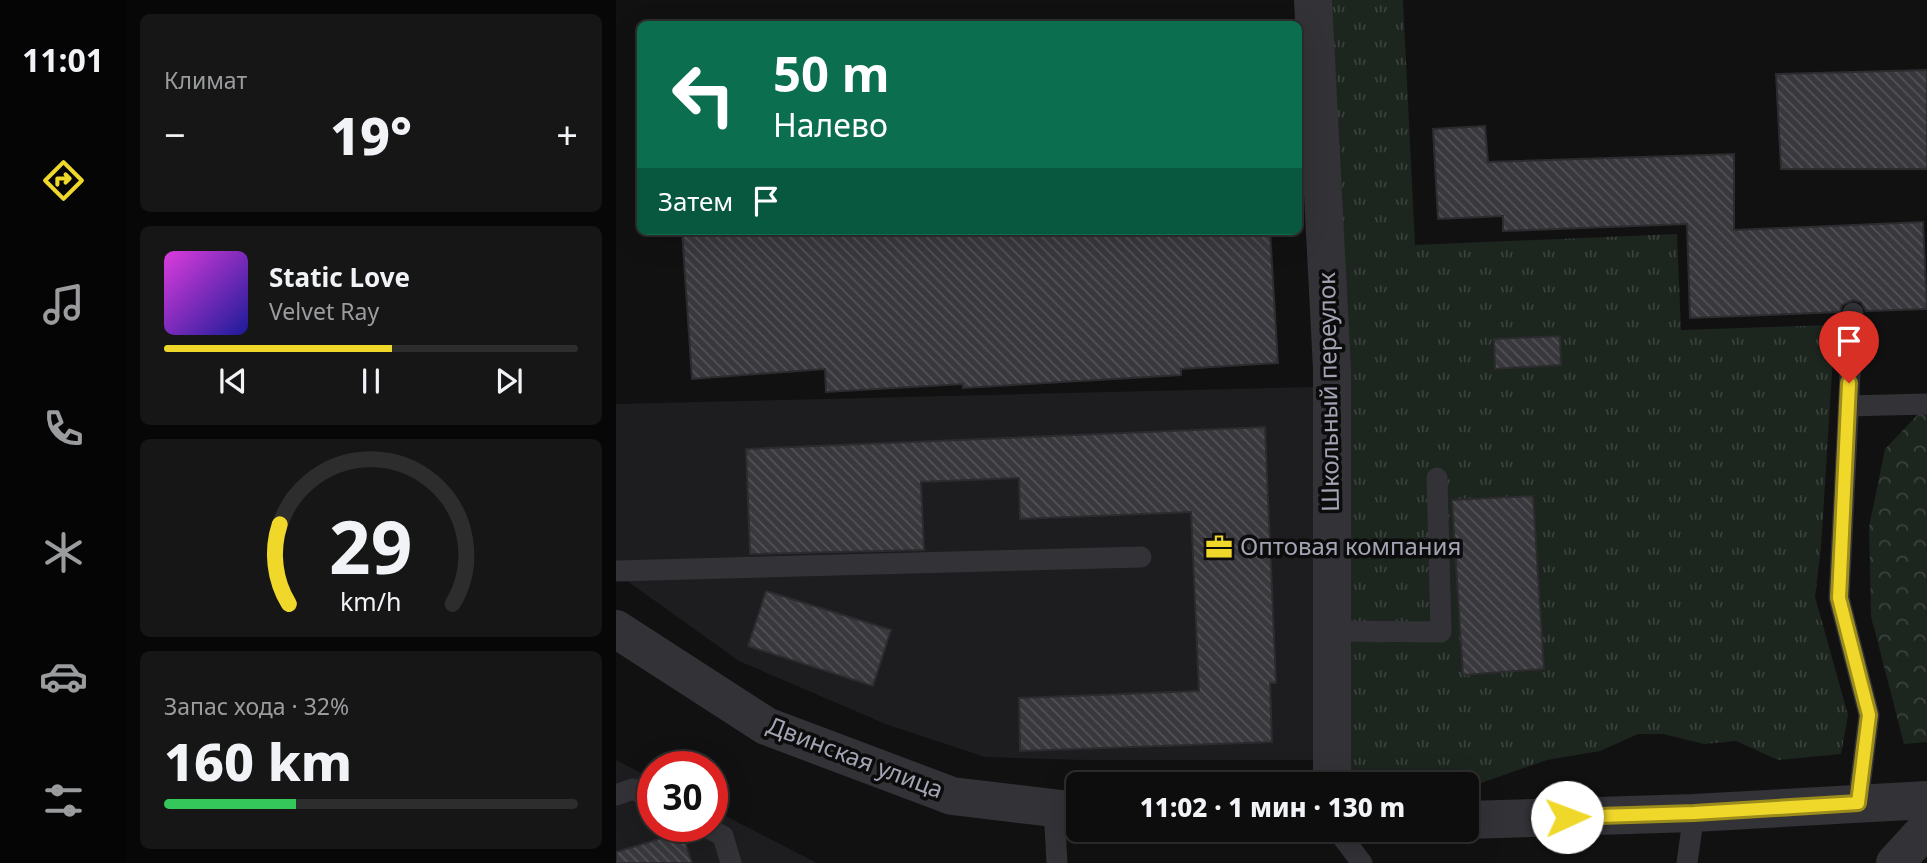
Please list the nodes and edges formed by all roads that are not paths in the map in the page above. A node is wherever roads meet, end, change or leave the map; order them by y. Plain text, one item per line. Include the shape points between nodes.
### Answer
1 (1313, 0) edge
2 (1853, 313) dead end
3 (1927, 404) edge
4 (1848, 406) junction
5 (1437, 478) dead end
6 (1141, 556) dead end
7 (616, 571) edge
8 (616, 629) edge
9 (1332, 631) junction
10 (1332, 772) edge
11 (637, 791) edge
12 (616, 794) edge
13 (1927, 800) edge
14 (1858, 803) junction
15 (1066, 810) edge
16 (1694, 813) junction
17 (1479, 820) edge
18 (1927, 828) edge
19 (725, 842) edge
20 (1346, 842) edge
21 (731, 863) edge
22 (1057, 863) edge
23 (1362, 863) edge
24 (1687, 863) edge
25 (1895, 863) edge

1 - 9 street, Школьный переулок via 1332,369
2 - 4 lane
3 - 4 lane
4 - 14 lane via 1839,598 1869,715
5 - 9 lane via 1441,632
6 - 7 lane
8 - 15 street, Двинская улица via 766,726 952,796
9 - 10 street, Школьный переулок
11 - 12 lane
13 - 14 street
14 - 16 street
15 - 22 lane
16 - 17 street
16 - 24 lane
18 - 25 street
19 - 21 lane
20 - 23 lane

